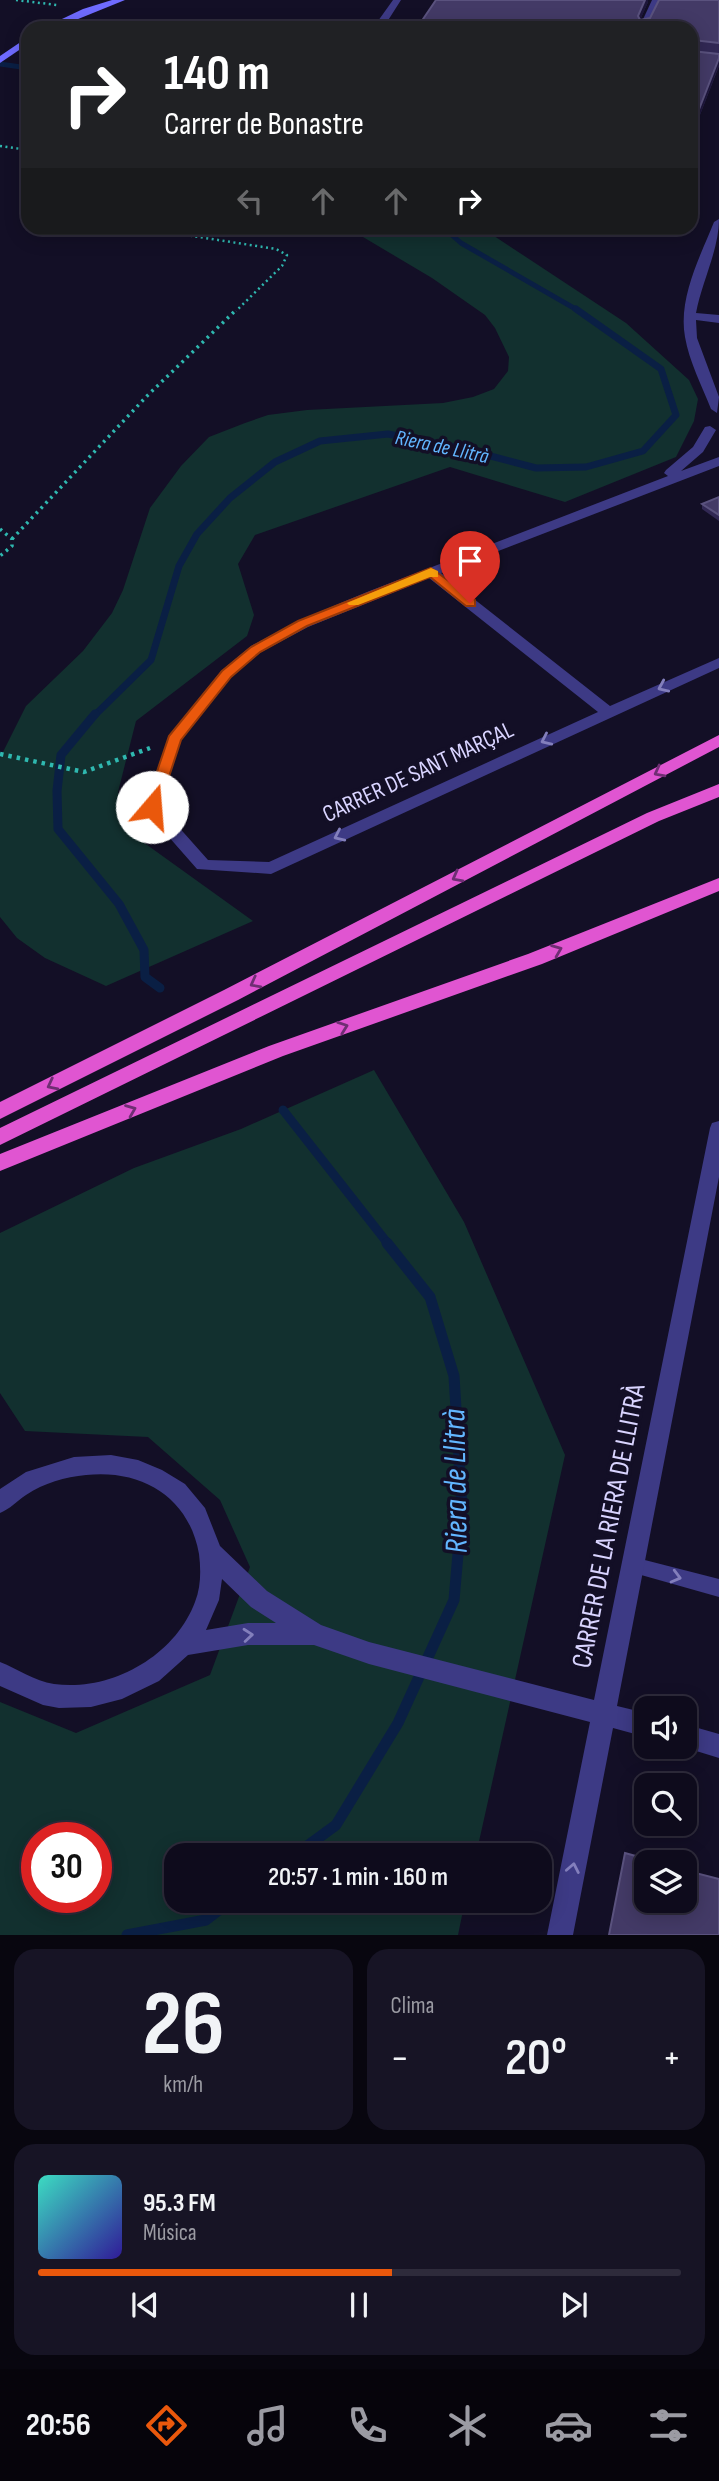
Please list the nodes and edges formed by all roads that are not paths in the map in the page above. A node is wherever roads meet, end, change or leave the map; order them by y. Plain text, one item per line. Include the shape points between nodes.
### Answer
1 (121, 0) edge
2 (397, 0) edge
3 (656, 0) edge
4 (64, 21) edge
5 (382, 21) edge
6 (646, 21) edge
7 (21, 45) edge
8 (4, 57) edge
9 (719, 222) edge
10 (690, 316) junction
11 (719, 319) edge
12 (702, 362) junction
13 (719, 380) edge
14 (718, 408) edge
15 (715, 434) edge
16 (719, 461) edge
17 (655, 484) junction
18 (431, 572) junction
19 (719, 662) edge
20 (608, 712) junction
21 (719, 740) edge
22 (719, 790) edge
23 (719, 884) edge
24 (0, 1111) edge
25 (719, 1128) edge
26 (0, 1137) edge
27 (0, 1163) edge
28 (2, 1495) edge
29 (213, 1554) junction
30 (633, 1565) junction
31 (719, 1588) edge
32 (314, 1634) junction
33 (183, 1645) junction
34 (0, 1673) edge
35 (604, 1714) junction
36 (634, 1723) edge
37 (697, 1740) edge
38 (719, 1746) edge
39 (560, 1935) edge

1 - 4 main road
2 - 5 street
3 - 6 lane
7 - 8 main road
9 - 10 street via 696,284
10 - 11 street
10 - 12 street via 691,338
12 - 13 street
12 - 14 street
14 - 15 street via 707,425
15 - 17 street via 680,468
16 - 17 street
17 - 18 street
18 - 20 street
20 -> 18 street, CARRER DE SANT MARÇAL via 271,868 202,865 152,807 174,739 226,674 256,649 303,624
19 -> 20 street, CARRER DE SANT MARÇAL
21 -> 24 highway
22 - 26 highway via 653,817
27 -> 23 highway via 276,1051 535,959
25 - 30 street, CARRER DE LA RIERA DE LLITRÀ
28 - 29 street via 77,1464 115,1464 151,1473 180,1493 202,1520
29 - 32 street via 259,1599
29 - 33 street via 212,1586 202,1616
30 -> 31 lane
30 - 35 street, CARRER DE LA RIERA DE LLITRÀ
33 -> 32 street via 248,1634
32 - 35 street via 369,1653
33 - 34 street via 158,1669 127,1686 93,1695 59,1696 26,1688
35 - 36 street
39 -> 35 street, CARRER DE LA RIERA DE LLITRÀ
37 - 38 street

